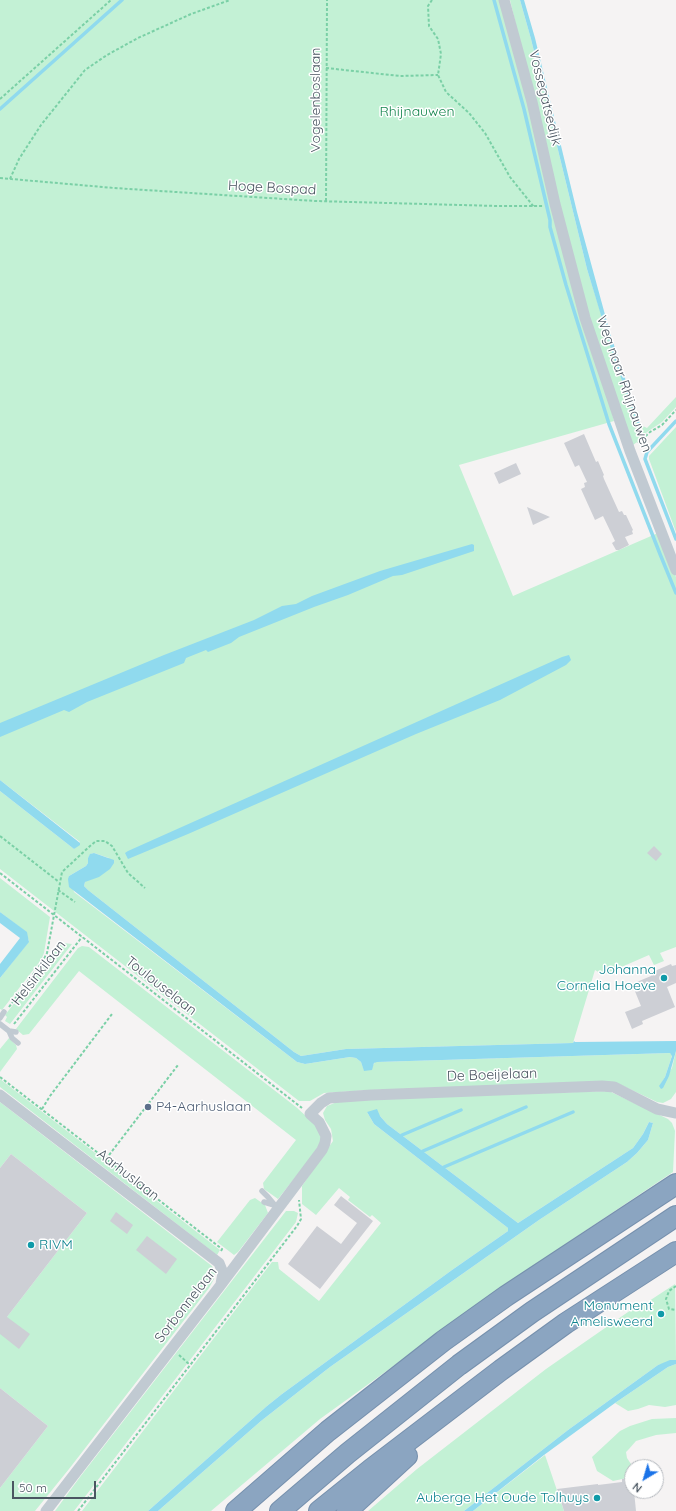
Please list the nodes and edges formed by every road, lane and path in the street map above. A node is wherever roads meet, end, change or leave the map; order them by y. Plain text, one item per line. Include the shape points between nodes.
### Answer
1 (111, 0) edge
2 (230, 0) edge
3 (327, 0) edge
4 (432, 0) edge
5 (504, 0) edge
6 (326, 68) junction
7 (438, 75) junction
8 (0, 99) edge
9 (0, 178) edge
10 (10, 179) junction
11 (326, 200) junction
12 (555, 204) joint
13 (534, 206) junction
14 (543, 206) dead end
15 (676, 410) edge
16 (630, 451) junction
17 (676, 570) edge
18 (0, 836) edge
19 (0, 873) edge
20 (59, 882) junction
21 (145, 888) dead end
22 (58, 890) junction
23 (75, 902) dead end
24 (54, 915) junction
25 (82, 937) junction
26 (4, 1012) joint
27 (112, 1014) dead end
28 (0, 1018) edge
29 (0, 1024) edge
30 (9, 1031) junction
31 (16, 1032) dead end
32 (18, 1043) dead end
33 (178, 1065) dead end
34 (0, 1077) edge
35 (0, 1094) edge
36 (42, 1109) junction
37 (676, 1113) edge
38 (310, 1114) junction
39 (106, 1159) junction
40 (298, 1182) junction
41 (671, 1187) edge
42 (262, 1192) dead end
43 (264, 1202) dead end
44 (276, 1207) junction
45 (671, 1219) edge
46 (673, 1253) edge
47 (214, 1260) junction
48 (220, 1286) junction
49 (676, 1286) edge
50 (676, 1310) edge
51 (501, 1370) junction
52 (46, 1511) edge
53 (78, 1511) edge
54 (236, 1511) edge
55 (280, 1511) edge
56 (319, 1511) edge
57 (347, 1511) edge

1 - 8 path
2 - 10 path via 138,38 84,70 41,125 19,159
3 - 6 path, Vogelenboslaan
4 - 7 path via 428,6 429,26 438,39 441,54
5 - 12 street, Vossegatsedijk via 532,102
6 - 7 path via 400,76
6 - 11 path, Vogelenboslaan
7 - 13 path via 446,92 469,113 510,177
9 - 10 path, Hoge Bospad
10 - 11 path, Hoge Bospad via 252,198
11 - 13 path, Hoge Bospad
12 - 16 street, Weg naar Rhijnauwen via 585,318
13 - 14 path, Hoge Bospad
15 - 16 path
16 - 17 street, Weg naar Rhijnauwen
18 - 20 path
19 - 24 path, Toulouselaan
20 - 21 path via 63,869 100,840 112,846 128,873
20 - 22 path, Helsinkilaan
22 - 23 path
22 - 24 path, Helsinkilaan
24 - 25 path, Toulouselaan
24 - 26 path, Helsinkilaan via 46,957
25 - 30 path, Helsinkilaan
25 - 38 path, Toulouselaan
26 - 28 lane, Helsinkilaan
27 - 36 path
29 - 30 lane
30 - 31 lane
30 - 32 lane
33 - 39 path
34 - 36 path
35 - 47 street, Aarhuslaan
36 - 39 path
37 - 38 street, De Boeijelaan via 657,1109 614,1087 602,1086 329,1098
38 - 40 street, Sorbonnelaan via 324,1129 325,1143
39 - 47 path via 222,1249
40 - 44 street, Sorbonnelaan
40 - 53 path via 301,1219 297,1226
41 - 54 highway via 506,1296 443,1341 328,1431
42 - 44 lane
43 - 44 lane
44 - 48 street, Sorbonnelaan
45 - 55 highway via 532,1312 459,1365
46 - 51 highway via 566,1323
47 - 48 street, Aarhuslaan via 222,1267 223,1279
48 - 52 street, Sorbonnelaan
49 - 50 path via 669,1291 666,1298 669,1309
51 - 56 highway
51 - 57 highway

